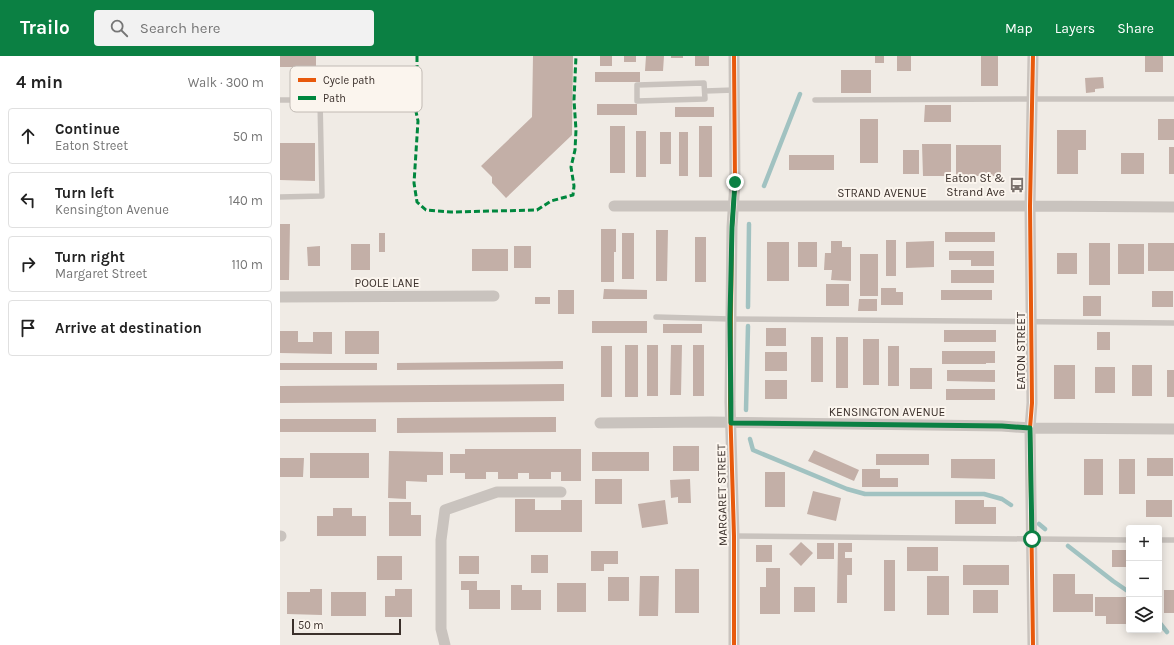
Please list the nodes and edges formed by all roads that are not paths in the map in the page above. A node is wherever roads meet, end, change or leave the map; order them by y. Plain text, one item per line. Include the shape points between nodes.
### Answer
1 (734, 56) edge
2 (1033, 56) edge
3 (734, 90) junction
4 (705, 91) junction
5 (1032, 99) junction
6 (1174, 99) edge
7 (815, 100) dead end
8 (320, 112) edge
9 (280, 197) edge
10 (614, 206) dead end
11 (734, 206) junction
12 (1030, 206) junction
13 (1174, 207) edge
14 (494, 296) dead end
15 (280, 297) edge
16 (656, 316) dead end
17 (730, 319) junction
18 (1031, 322) junction
19 (1174, 323) edge
20 (600, 423) dead end
21 (731, 423) junction
22 (1030, 428) junction
23 (1174, 429) edge
24 (561, 492) dead end
25 (734, 536) junction
26 (1032, 539) junction
27 (1126, 540) edge
28 (1162, 540) edge
29 (1174, 540) edge
30 (445, 645) edge
31 (734, 645) edge
32 (1033, 645) edge

1 - 3 street, MARGARET STREET
2 - 5 street, EATON STREET
3 - 4 lane
3 - 11 street, MARGARET STREET
4 - 4 lane via 704,83 637,85 637,101 705,99
5 - 6 lane
5 - 7 lane
5 - 12 street, EATON STREET
8 - 9 lane via 322,196
10 - 11 street, STRAND AVENUE
11 - 12 street, STRAND AVENUE
11 - 17 street, MARGARET STREET
12 - 13 street, STRAND AVENUE
12 - 18 street, EATON STREET
14 - 15 street, POOLE LANE
16 - 17 lane
17 - 18 lane
17 - 21 street, MARGARET STREET
18 - 19 lane
18 - 22 street, EATON STREET
20 - 21 street, KENSINGTON AVENUE
21 - 22 street, KENSINGTON AVENUE
21 - 25 street, MARGARET STREET
22 - 23 street, KENSINGTON AVENUE
22 - 26 street, EATON STREET
24 - 30 street via 497,492 444,510 441,540 441,629
25 - 26 lane
25 - 31 street, MARGARET STREET
26 - 27 lane
26 - 32 street, EATON STREET
28 - 29 lane

